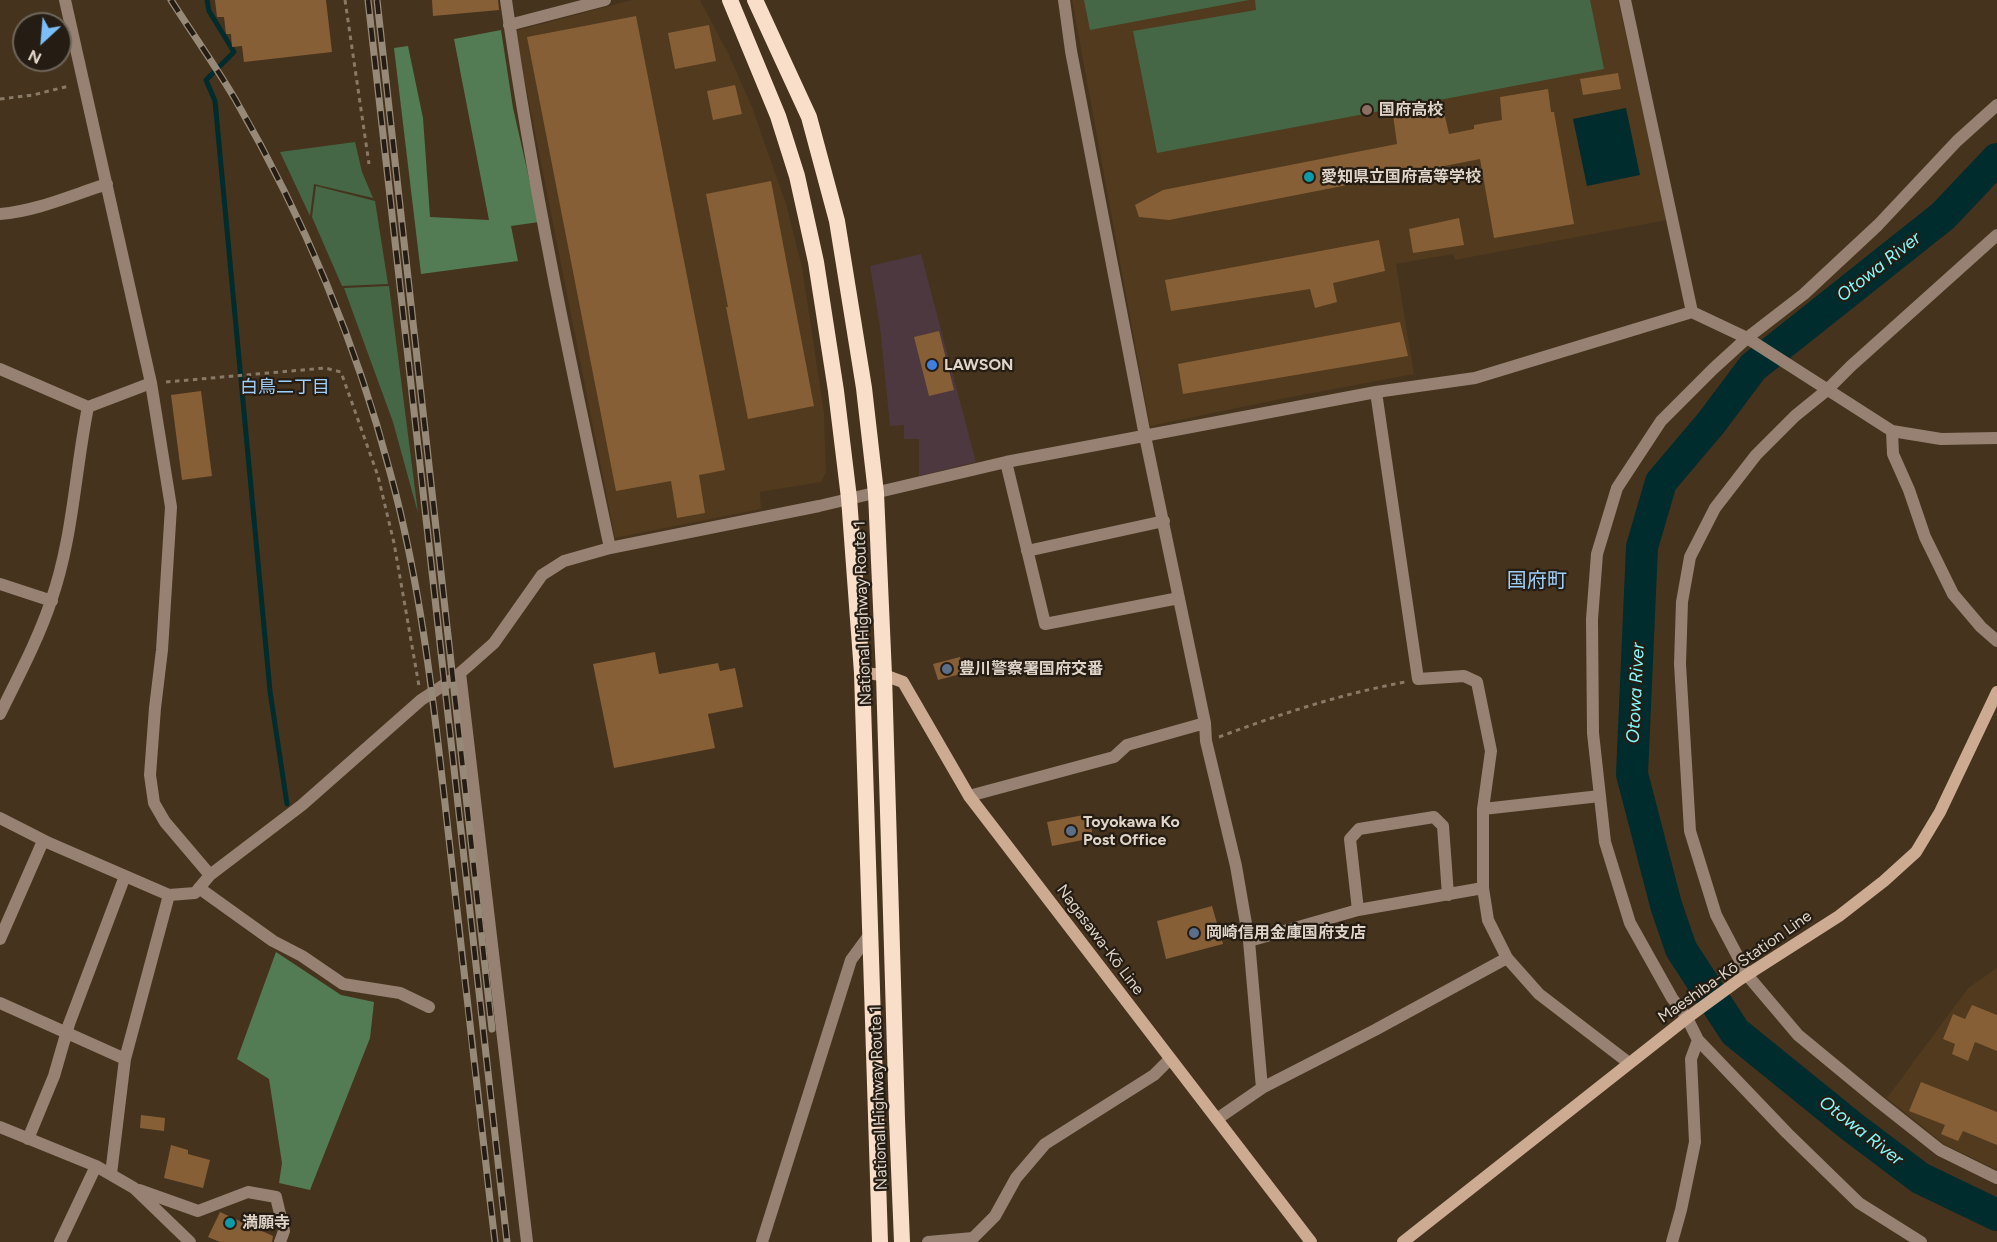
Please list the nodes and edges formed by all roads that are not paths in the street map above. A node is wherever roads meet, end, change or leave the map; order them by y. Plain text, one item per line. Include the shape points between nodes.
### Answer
1 (64, 0) edge
2 (506, 0) edge
3 (605, 0) edge
4 (730, 0) edge
5 (755, 0) edge
6 (1064, 0) edge
7 (1625, 0) edge
8 (509, 25) junction
9 (1997, 105) edge
10 (107, 184) junction
11 (0, 214) edge
12 (1997, 235) edge
13 (1692, 312) junction
14 (1752, 341) junction
15 (0, 369) edge
16 (151, 383) junction
17 (1824, 387) junction
18 (1376, 392) junction
19 (88, 407) junction
20 (1892, 431) junction
21 (1145, 436) junction
22 (1997, 438) edge
23 (1006, 462) junction
24 (876, 493) junction
25 (849, 498) junction
26 (1164, 521) junction
27 (610, 548) junction
28 (1027, 551) junction
29 (0, 584) edge
30 (1179, 598) junction
31 (52, 601) junction
32 (1997, 641) edge
33 (862, 672) junction
34 (460, 673) junction
35 (884, 675) junction
36 (1997, 692) edge
37 (0, 714) edge
38 (1992, 715) edge
39 (1205, 723) junction
40 (969, 796) junction
41 (1600, 796) junction
42 (1483, 809) junction
43 (0, 818) edge
44 (43, 841) junction
45 (210, 874) junction
46 (125, 876) junction
47 (199, 888) junction
48 (1483, 888) junction
49 (169, 895) junction
50 (1448, 895) junction
51 (1358, 910) junction
52 (870, 934) junction
53 (0, 939) edge
54 (1249, 941) junction
55 (1507, 958) junction
56 (1744, 978) junction
57 (0, 1003) edge
58 (429, 1006) dead end
59 (1687, 1018) junction
60 (67, 1033) junction
61 (1698, 1040) junction
62 (125, 1059) junction
63 (1170, 1059) junction
64 (1629, 1063) junction
65 (1262, 1088) junction
66 (1217, 1119) junction
67 (0, 1127) edge
68 (28, 1139) junction
69 (96, 1166) junction
70 (111, 1174) junction
71 (1997, 1178) edge
72 (134, 1188) junction
73 (60, 1242) edge
74 (190, 1242) edge
75 (280, 1242) edge
76 (527, 1242) edge
77 (762, 1242) edge
78 (880, 1242) edge
79 (902, 1242) edge
80 (928, 1242) edge
81 (1311, 1242) edge
82 (1403, 1242) edge
83 (1672, 1242) edge
84 (1921, 1242) edge

1 - 10 street
2 - 8 street
3 - 8 street
4 - 25 highway, National Highway Route 1 via 778,116 797,176 816,262
5 - 24 highway, National Highway Route 1 via 809,117 837,221 864,388
6 - 21 street
7 - 13 street
8 - 27 street via 537,187
9 - 14 street via 1878,225
10 - 11 street
10 - 16 street
12 - 17 street
13 - 14 street
13 - 18 street via 1475,378
14 - 17 street
14 - 41 street via 1713,369 1661,421 1617,488 1597,554 1592,619 1593,733
15 - 19 street
16 - 19 street
16 - 45 street via 171,507 150,775 154,803 165,822
17 - 20 street
17 - 56 street via 1756,455 1715,508 1690,557 1682,602 1680,664 1690,831 1716,915
18 - 21 street
18 - 42 street via 1418,679 1464,676 1477,682 1491,752
19 - 31 street
20 - 22 street via 1941,439
20 - 32 street via 1893,454 1925,537 1953,594
21 - 23 street
21 - 26 street
23 - 24 street
23 - 28 street
24 - 25 street
24 - 35 highway, National Highway Route 1
25 - 27 street
25 - 33 highway, National Highway Route 1
26 - 28 street
26 - 30 street
27 - 34 street via 564,561 542,575 494,643
28 - 30 street via 1045,624
29 - 31 street
30 - 39 street
31 - 37 street
33 - 35 main road, Nagasawa-Kō Line
33 - 52 highway, National Highway Route 1
34 - 45 street via 421,700 303,805
34 - 76 street
35 - 40 main road, Nagasawa-Kō Line via 903,681
35 - 79 highway, National Highway Route 1
36 - 38 main road, Maeshiba-Kō Station Line
38 - 56 main road, Maeshiba-Kō Station Line via 1916,852 1839,916
39 - 40 street via 1128,745 1114,757
39 - 54 street
40 - 63 main road, Nagasawa-Kō Line
41 - 42 street
41 - 59 street via 1605,842 1630,923
42 - 48 street
43 - 44 street
44 - 46 street
44 - 53 street
45 - 47 street
46 - 49 street
46 - 60 street
47 - 49 street via 195,893
47 - 58 street via 273,941 343,984 400,993
48 - 50 street
48 - 55 street via 1488,920
49 - 62 street
50 - 51 street
50 - 51 street via 1443,826 1434,817 1359,829 1350,839
51 - 54 street
52 - 77 street via 851,960
52 - 78 highway, National Highway Route 1
54 - 65 street
55 - 64 street via 1539,994
55 - 65 street
56 - 59 main road, Maeshiba-Kō Station Line
56 - 71 street via 1798,1035 1878,1101 1940,1150
57 - 60 street
59 - 61 street
59 - 64 main road, Maeshiba-Kō Station Line
60 - 62 street
60 - 68 street
61 - 83 street via 1691,1059 1695,1142
61 - 84 street via 1859,1203
62 - 70 street
63 - 66 main road, Nagasawa-Kō Line
63 - 80 street via 1154,1075 1045,1144 1016,1178 995,1216 973,1238
64 - 82 main road, Maeshiba-Kō Station Line
65 - 66 street
66 - 81 main road, Nagasawa-Kō Line
67 - 68 street
68 - 69 street
69 - 70 street
69 - 73 street
70 - 72 street
72 - 74 street
72 - 75 street via 198,1211 248,1192 276,1197 284,1231

